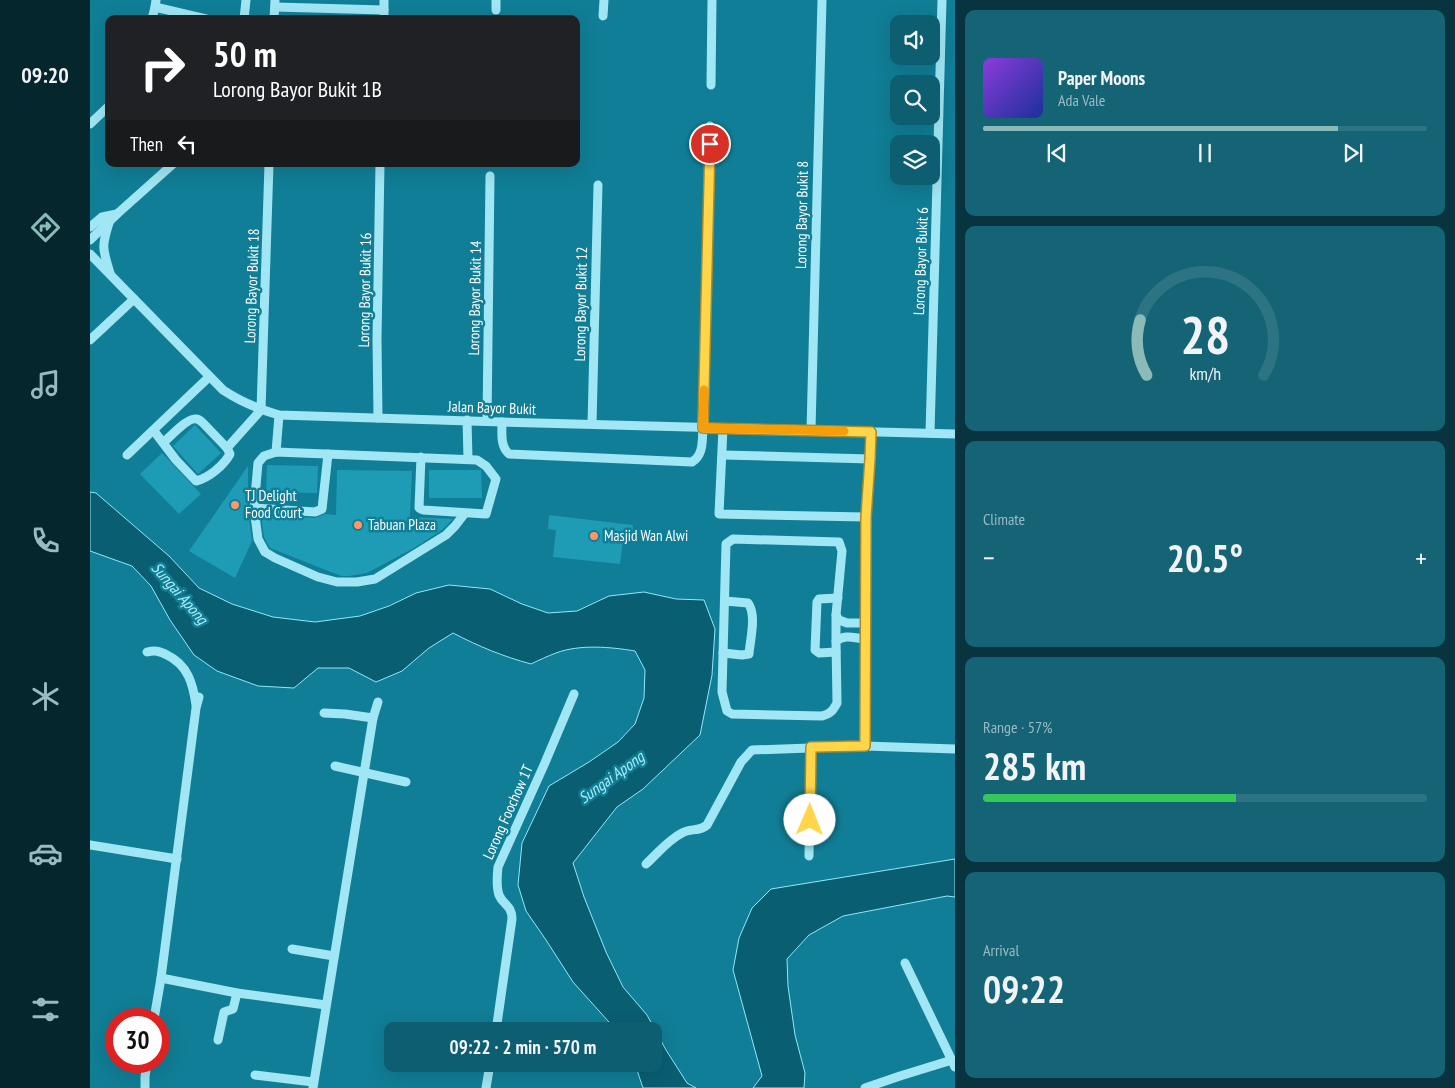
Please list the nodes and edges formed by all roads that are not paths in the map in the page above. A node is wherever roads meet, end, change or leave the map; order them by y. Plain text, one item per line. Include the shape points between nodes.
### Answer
1 (246, 0) edge
2 (384, 0) edge
3 (496, 0) edge
4 (604, 0) edge
5 (712, 0) edge
6 (822, 0) edge
7 (942, 0) edge
8 (156, 4) edge
9 (275, 4) edge
10 (496, 10) dead end
11 (193, 15) edge
12 (244, 15) edge
13 (384, 15) edge
14 (603, 16) dead end
15 (711, 85) dead end
16 (105, 110) edge
17 (90, 124) edge
18 (710, 126) dead end
19 (170, 167) edge
20 (269, 167) edge
21 (380, 167) edge
22 (490, 176) dead end
23 (598, 185) dead end
24 (113, 218) junction
25 (90, 227) edge
26 (90, 240) edge
27 (90, 254) edge
28 (90, 264) edge
29 (111, 275) junction
30 (134, 299) junction
31 (90, 340) edge
32 (209, 377) junction
33 (261, 410) junction
34 (280, 414) junction
35 (378, 418) junction
36 (467, 420) junction
37 (487, 421) junction
38 (502, 422) junction
39 (592, 424) junction
40 (703, 428) junction
41 (723, 428) junction
42 (811, 430) junction
43 (154, 431) junction
44 (871, 432) junction
45 (930, 433) junction
46 (955, 434) edge
47 (164, 443) junction
48 (227, 448) junction
49 (276, 452) junction
50 (328, 454) junction
51 (127, 455) dead end
52 (722, 455) junction
53 (421, 458) junction
54 (468, 459) junction
55 (870, 459) junction
56 (254, 508) junction
57 (465, 513) junction
58 (866, 517) junction
59 (838, 598) junction
60 (725, 601) junction
61 (836, 615) junction
62 (865, 623) junction
63 (865, 639) junction
64 (836, 641) junction
65 (147, 652) dead end
66 (836, 652) junction
67 (723, 653) junction
68 (574, 694) dead end
69 (199, 697) dead end
70 (378, 702) dead end
71 (196, 708) junction
72 (324, 713) dead end
73 (373, 718) junction
74 (865, 746) junction
75 (811, 747) junction
76 (955, 749) edge
77 (335, 766) dead end
78 (364, 772) junction
79 (406, 782) dead end
80 (90, 845) edge
81 (809, 856) dead end
82 (177, 859) junction
83 (646, 864) dead end
84 (292, 949) dead end
85 (334, 956) junction
86 (905, 962) dead end
87 (161, 978) junction
88 (237, 993) junction
89 (326, 1005) junction
90 (156, 1008) edge
91 (497, 1022) edge
92 (218, 1040) dead end
93 (953, 1064) edge
94 (489, 1072) edge
95 (145, 1073) edge
96 (255, 1075) dead end
97 (313, 1085) edge
98 (145, 1088) edge
99 (486, 1088) edge
100 (866, 1088) edge

1 - 12 street
2 - 13 street
3 - 10 street
4 - 14 street
5 - 15 street
6 - 42 street, Lorong Bayor Bukit 8
7 - 45 street, Lorong Bayor Bukit 6
8 - 11 street
9 - 13 street
16 - 17 street
18 - 40 street
19 - 24 street
20 - 33 street, Lorong Bayor Bukit 18
21 - 35 street, Lorong Bayor Bukit 16
22 - 37 street, Lorong Bayor Bukit 14
23 - 39 street, Lorong Bayor Bukit 12
24 - 25 street via 102,216
24 - 26 street
24 - 29 street via 103,247
27 - 29 street, Jalan Bayor Bukit
28 - 29 street
29 - 30 street, Jalan Bayor Bukit
30 - 31 street
30 - 32 street, Jalan Bayor Bukit
32 - 33 street, Jalan Bayor Bukit via 239,401
32 - 43 street
33 - 34 street, Jalan Bayor Bukit
33 - 48 street
34 - 35 street, Jalan Bayor Bukit
34 - 49 street
35 - 36 street, Jalan Bayor Bukit
36 - 37 street, Jalan Bayor Bukit
36 - 54 street
37 - 38 street, Jalan Bayor Bukit
38 - 39 street, Jalan Bayor Bukit
38 - 40 street via 502,443 509,454 692,462 700,454
39 - 40 street, Jalan Bayor Bukit
40 - 41 street, Jalan Bayor Bukit
41 - 42 street, Jalan Bayor Bukit
41 - 52 street
42 - 44 street, Jalan Bayor Bukit
43 - 47 street
43 - 51 street
44 - 45 street, Jalan Bayor Bukit
44 - 55 street
45 - 46 street, Jalan Bayor Bukit
47 - 48 street via 194,418 199,419
47 - 48 street via 196,481 227,458 230,454
49 - 50 street
49 - 56 street via 264,456 258,463
50 - 53 street
50 - 56 street via 322,509 315,512
52 - 55 street
52 - 58 street via 719,514
53 - 54 street
53 - 57 street via 419,508
54 - 57 street via 486,466 496,479 486,514
55 - 58 street
56 - 57 street via 258,539 265,552 294,568 337,582 374,579 446,535
58 - 62 street
59 - 60 street via 842,551 839,542 733,539 726,544
59 - 61 street
59 - 66 street via 817,602 815,650 819,653
60 - 67 street
60 - 67 street via 748,603 753,617 748,654
61 - 62 street via 847,623
61 - 64 street
62 - 63 street
63 - 64 street via 846,636
63 - 74 street
64 - 66 street
65 - 71 street via 155,650 181,664 193,687
66 - 67 street via 837,703 828,715 822,716 732,714 727,711 722,692
68 - 91 street, Lorong Foochow 1T via 498,867 499,895 511,909 512,919
69 - 71 street
70 - 73 street
71 - 82 street
72 - 73 street
73 - 78 street
74 - 75 street
74 - 76 street
75 - 81 street
75 - 83 street via 752,750 741,762 707,825 703,829 679,834
77 - 78 street
78 - 79 street
78 - 85 street
80 - 82 street
82 - 87 street
84 - 85 street
85 - 89 street
86 - 93 street
87 - 88 street
87 - 90 street
88 - 89 street
88 - 92 street via 233,1009 224,1012
89 - 97 street
93 - 100 street via 900,1076
94 - 99 street
95 - 98 street
96 - 97 street

